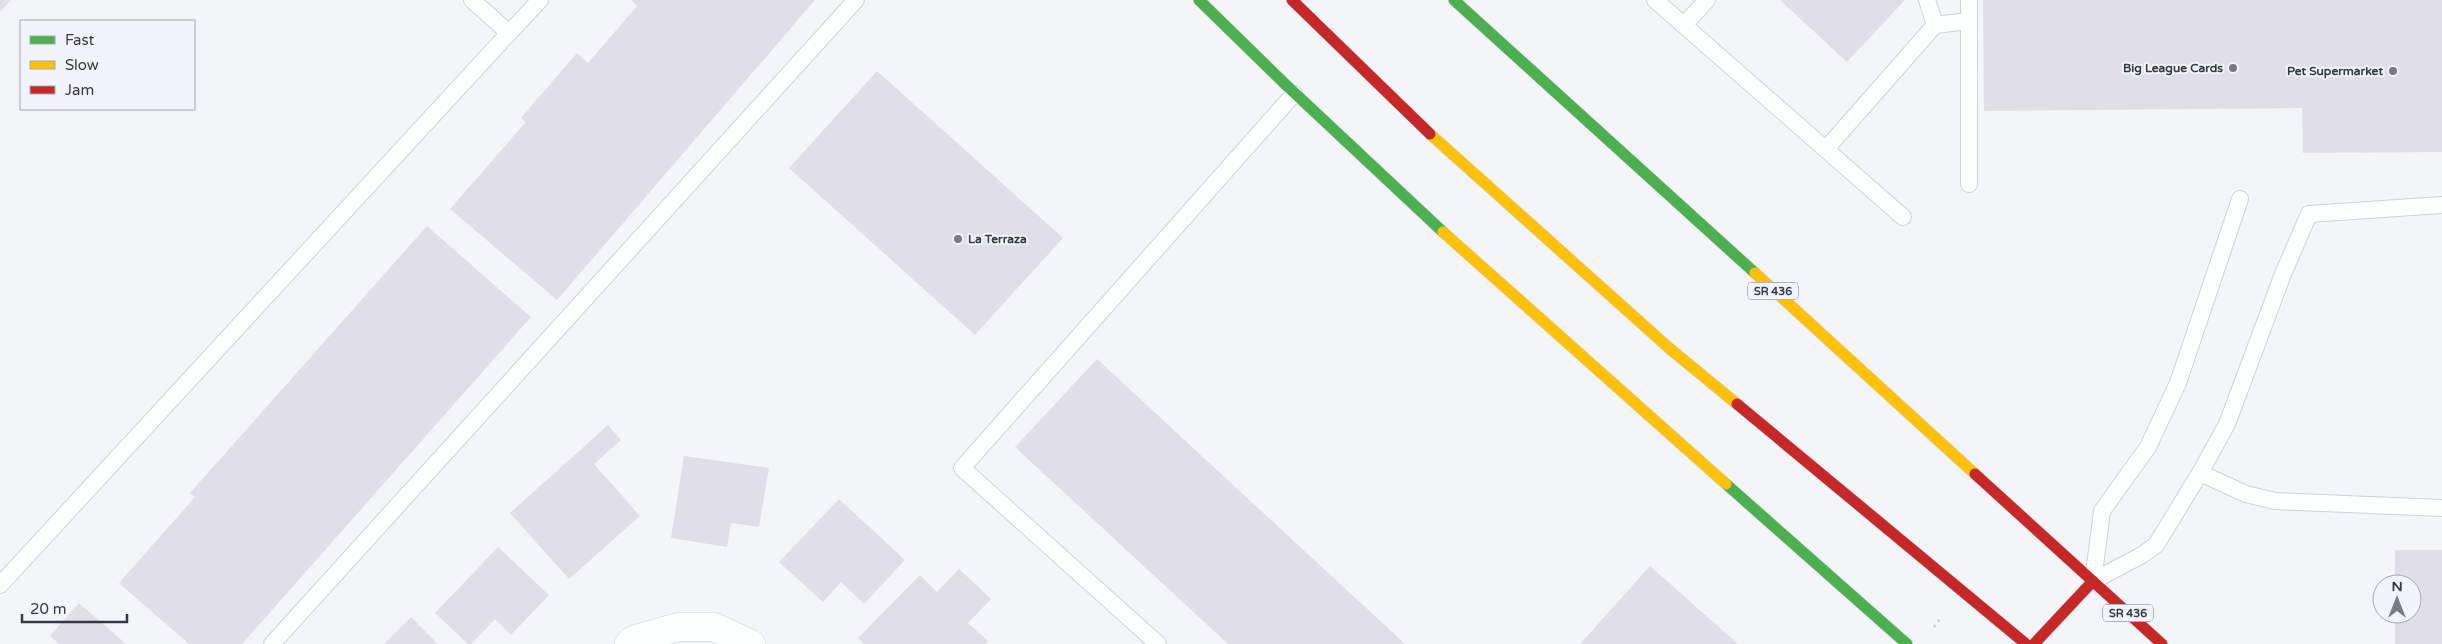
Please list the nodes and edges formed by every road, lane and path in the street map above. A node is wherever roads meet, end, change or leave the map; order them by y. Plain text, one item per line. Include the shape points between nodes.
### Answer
1 (472, 0) edge
2 (540, 0) edge
3 (856, 0) edge
4 (1199, 0) edge
5 (1292, 0) edge
6 (1454, 0) edge
7 (1707, 0) edge
8 (1927, 0) edge
9 (1969, 0) edge
10 (1660, 1) edge
11 (1969, 21) junction
12 (1684, 25) junction
13 (1935, 25) junction
14 (509, 33) junction
15 (1294, 94) junction
16 (1826, 149) junction
17 (1969, 184) dead end
18 (2240, 199) dead end
19 (2442, 205) edge
20 (1903, 217) dead end
21 (2200, 473) junction
22 (2442, 508) edge
23 (2093, 581) junction
24 (0, 586) edge
25 (1946, 610) dead end
26 (1932, 629) dead end
27 (272, 644) edge
28 (629, 644) edge
29 (752, 644) edge
30 (1158, 644) edge
31 (1907, 644) edge
32 (2026, 644) edge
33 (2034, 644) edge
34 (2162, 644) edge

1 - 14 lane
2 - 14 lane
3 - 27 lane
4 - 15 main road
5 - 32 main road via 1398,105 1668,348
6 - 23 main road, SR 436
7 - 12 lane
8 - 13 lane
9 - 11 lane
10 - 12 lane
11 - 13 lane
11 - 17 lane
12 - 16 lane
13 - 16 lane
14 - 24 lane
15 - 30 lane via 962,468
15 - 31 main road via 1447,237
16 - 20 lane
18 - 23 lane via 2178,383 2148,448 2102,511
19 - 21 lane via 2309,214 2227,424
21 - 22 lane via 2246,494 2275,501
21 - 23 lane via 2156,545
23 - 33 main road
23 - 34 main road, SR 436
25 - 26 path
28 - 29 street via 678,627 714,627

